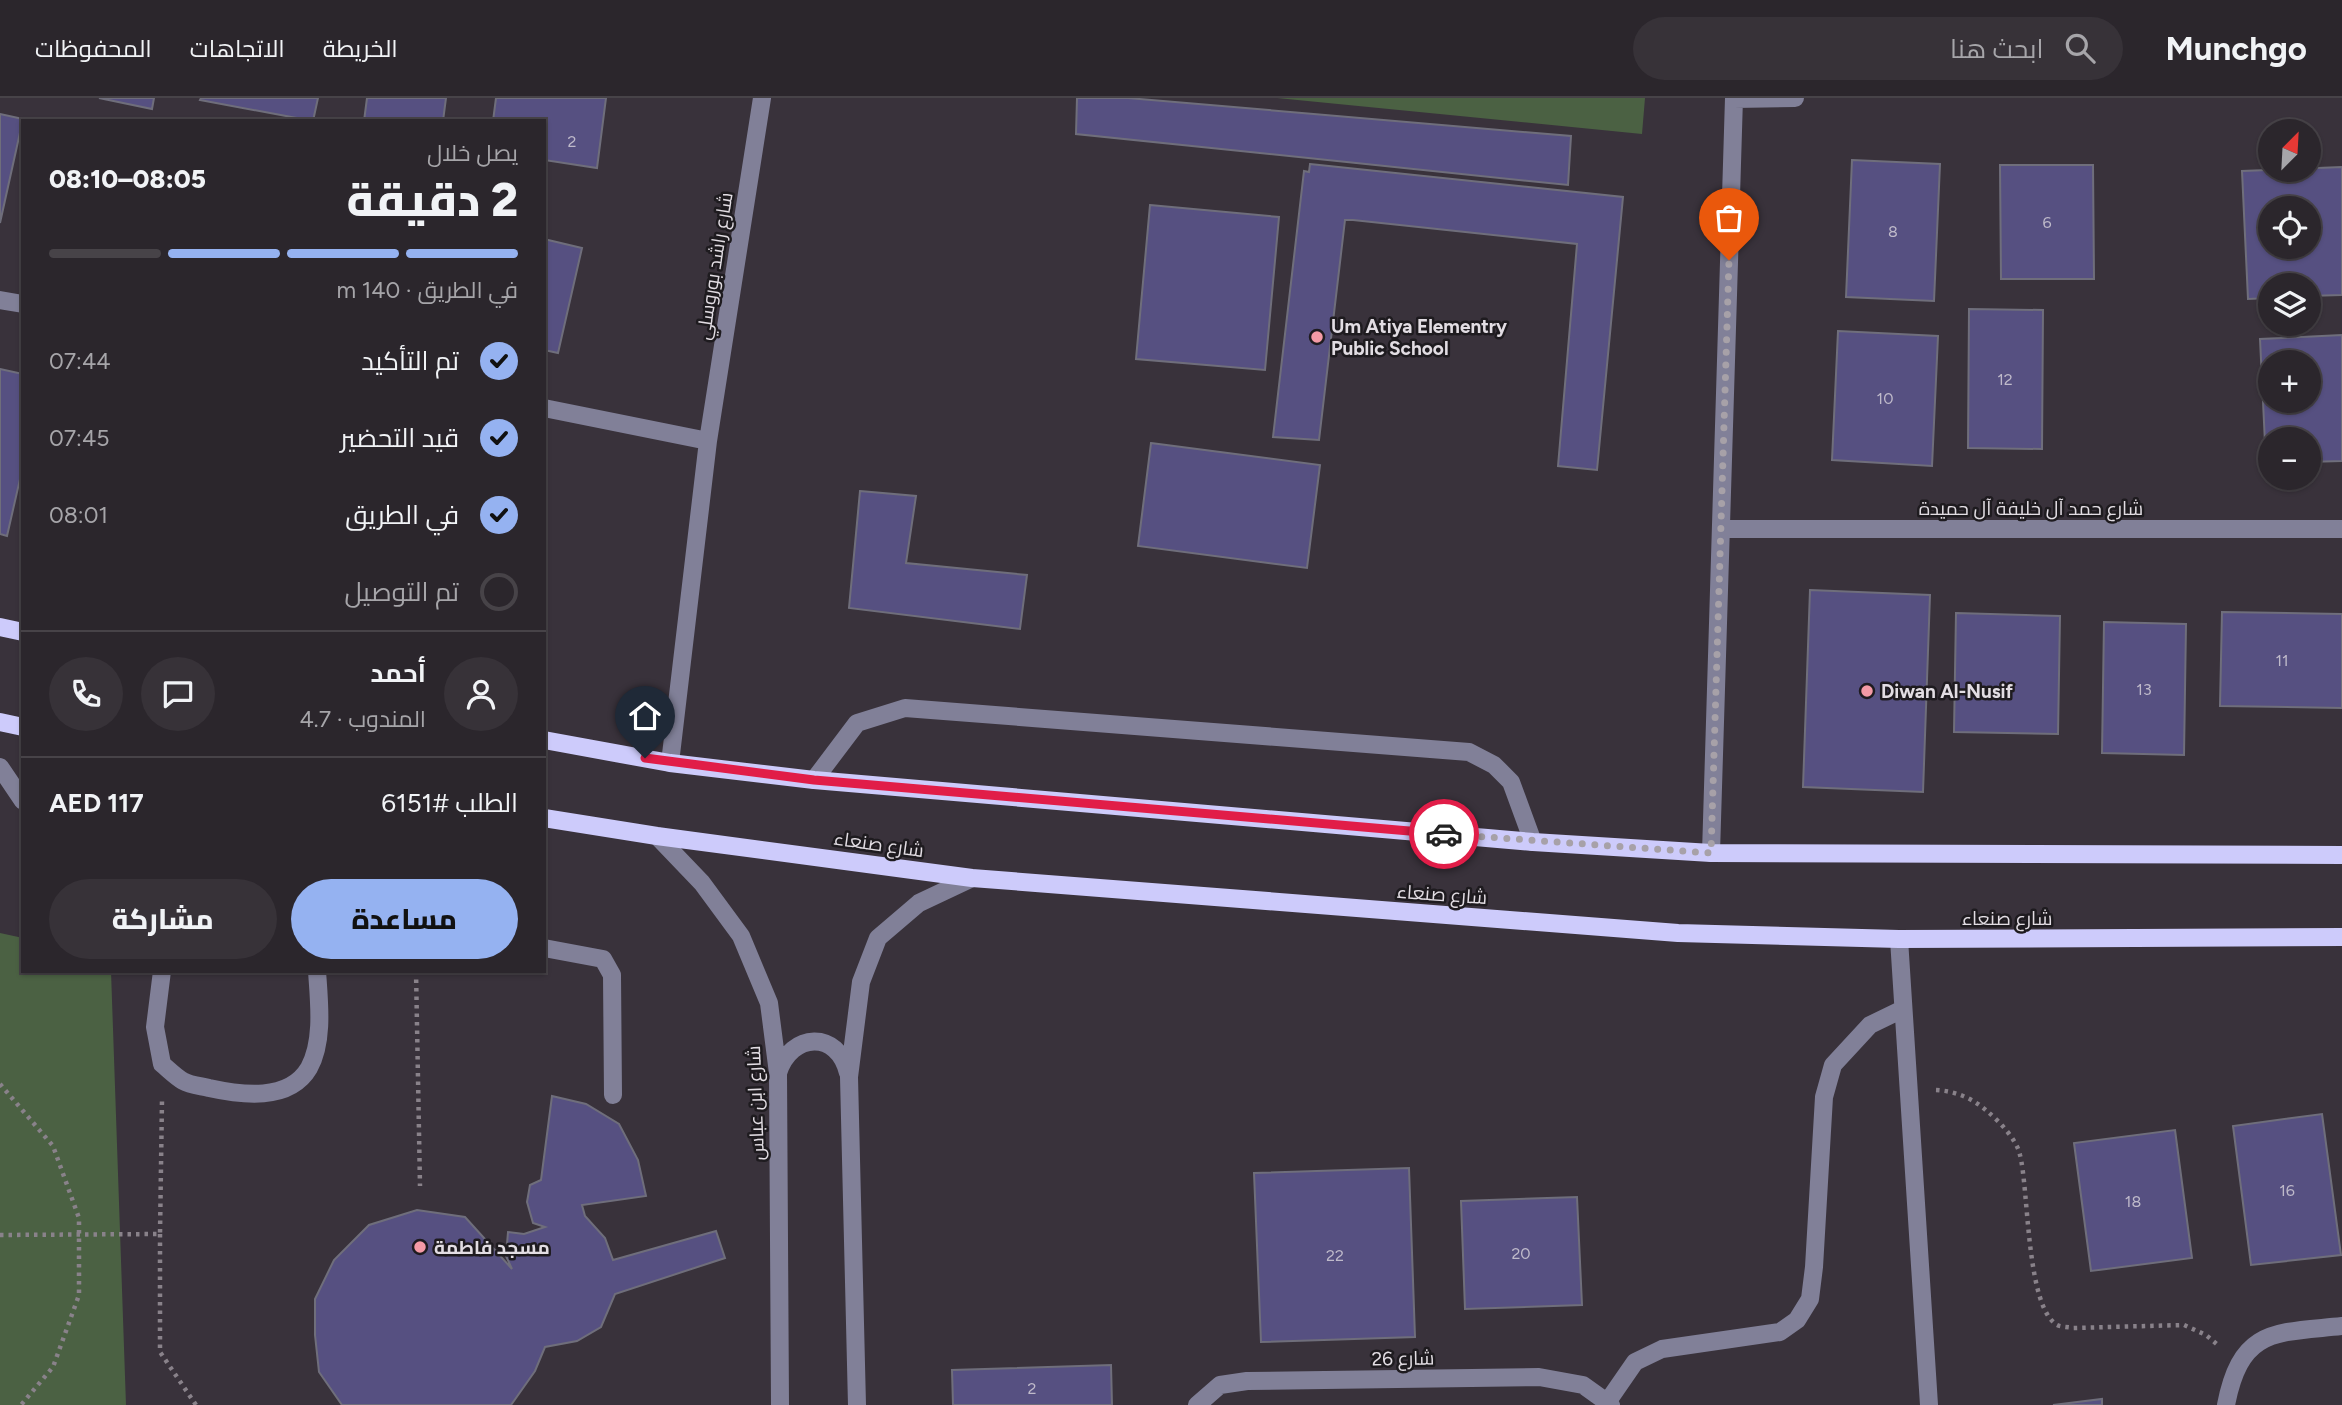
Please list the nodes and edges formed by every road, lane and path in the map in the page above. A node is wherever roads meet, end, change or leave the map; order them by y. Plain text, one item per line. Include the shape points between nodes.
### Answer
1 (762, 98) edge
2 (1795, 98) edge
3 (1734, 99) edge
4 (0, 300) edge
5 (21, 304) edge
6 (546, 408) edge
7 (708, 441) junction
8 (1721, 529) junction
9 (2342, 529) edge
10 (0, 627) edge
11 (21, 632) edge
12 (0, 722) edge
13 (21, 727) edge
14 (546, 740) edge
15 (670, 763) junction
16 (0, 767) edge
17 (814, 780) junction
18 (21, 798) edge
19 (546, 818) edge
20 (657, 836) junction
21 (1534, 842) junction
22 (1711, 853) junction
23 (2342, 855) edge
24 (972, 878) junction
25 (2342, 937) edge
26 (1899, 939) junction
27 (546, 948) edge
28 (162, 973) edge
29 (317, 973) edge
30 (416, 973) edge
31 (1903, 1009) junction
32 (162, 1064) junction
33 (778, 1073) junction
34 (849, 1077) junction
35 (0, 1084) edge
36 (1908, 1090) junction
37 (613, 1095) dead end
38 (420, 1186) dead end
39 (79, 1233) junction
40 (160, 1234) junction
41 (0, 1235) edge
42 (2342, 1326) edge
43 (2240, 1364) junction
44 (1609, 1403) edge
45 (21, 1405) edge
46 (195, 1405) edge
47 (780, 1405) edge
48 (857, 1405) edge
49 (1197, 1405) edge
50 (1929, 1405) edge
51 (2227, 1405) edge

1 - 7 street, شارع راشد بوروسلي
2 - 3 street
3 - 8 street
4 - 5 street
6 - 7 street
7 - 15 street, شارع راشد بوروسلي
8 - 9 street, شارع حمد آل خليفة آل حميدة
8 - 22 street
10 - 11 main road
12 - 13 main road
14 - 15 main road
15 - 17 main road
16 - 18 street
17 - 21 main road
17 - 21 street via 857,723 905,708 1469,752 1494,765 1511,782
19 - 20 main road, شارع صنعاء
20 - 24 main road, شارع صنعاء
20 - 33 street, شارع ابن عباس via 702,883 741,936 769,1003
21 - 22 main road
22 - 23 main road
24 - 26 main road, شارع صنعاء via 1678,933
24 - 34 street via 919,903 878,938 861,982
25 - 26 main road, شارع صنعاء
26 - 31 street
27 - 37 street via 603,959 612,975
28 - 32 street via 155,1027
29 - 32 street via 316,1048 309,1069 294,1084 262,1095 225,1091 184,1082
30 - 38 path
31 - 36 street
31 - 44 street via 1870,1025 1833,1065 1824,1097 1810,1299 1797,1320 1780,1332 1662,1349 1635,1362
32 - 40 path
33 - 34 street via 788,1053 807,1042 836,1050
33 - 47 street, شارع ابن عباس
34 - 48 street
35 - 39 path via 53,1146 79,1218
36 - 43 path via 1946,1090 1975,1101 2020,1152 2035,1282 2045,1310 2058,1325 2185,1325 2206,1335
36 - 50 street
39 - 40 path
39 - 41 path
39 - 45 path via 79,1295 53,1367
40 - 46 path via 160,1352
42 - 43 street via 2274,1333 2252,1346
43 - 51 street
44 - 49 street, شارع 26 via 1583,1385 1539,1377 1247,1381 1220,1385

